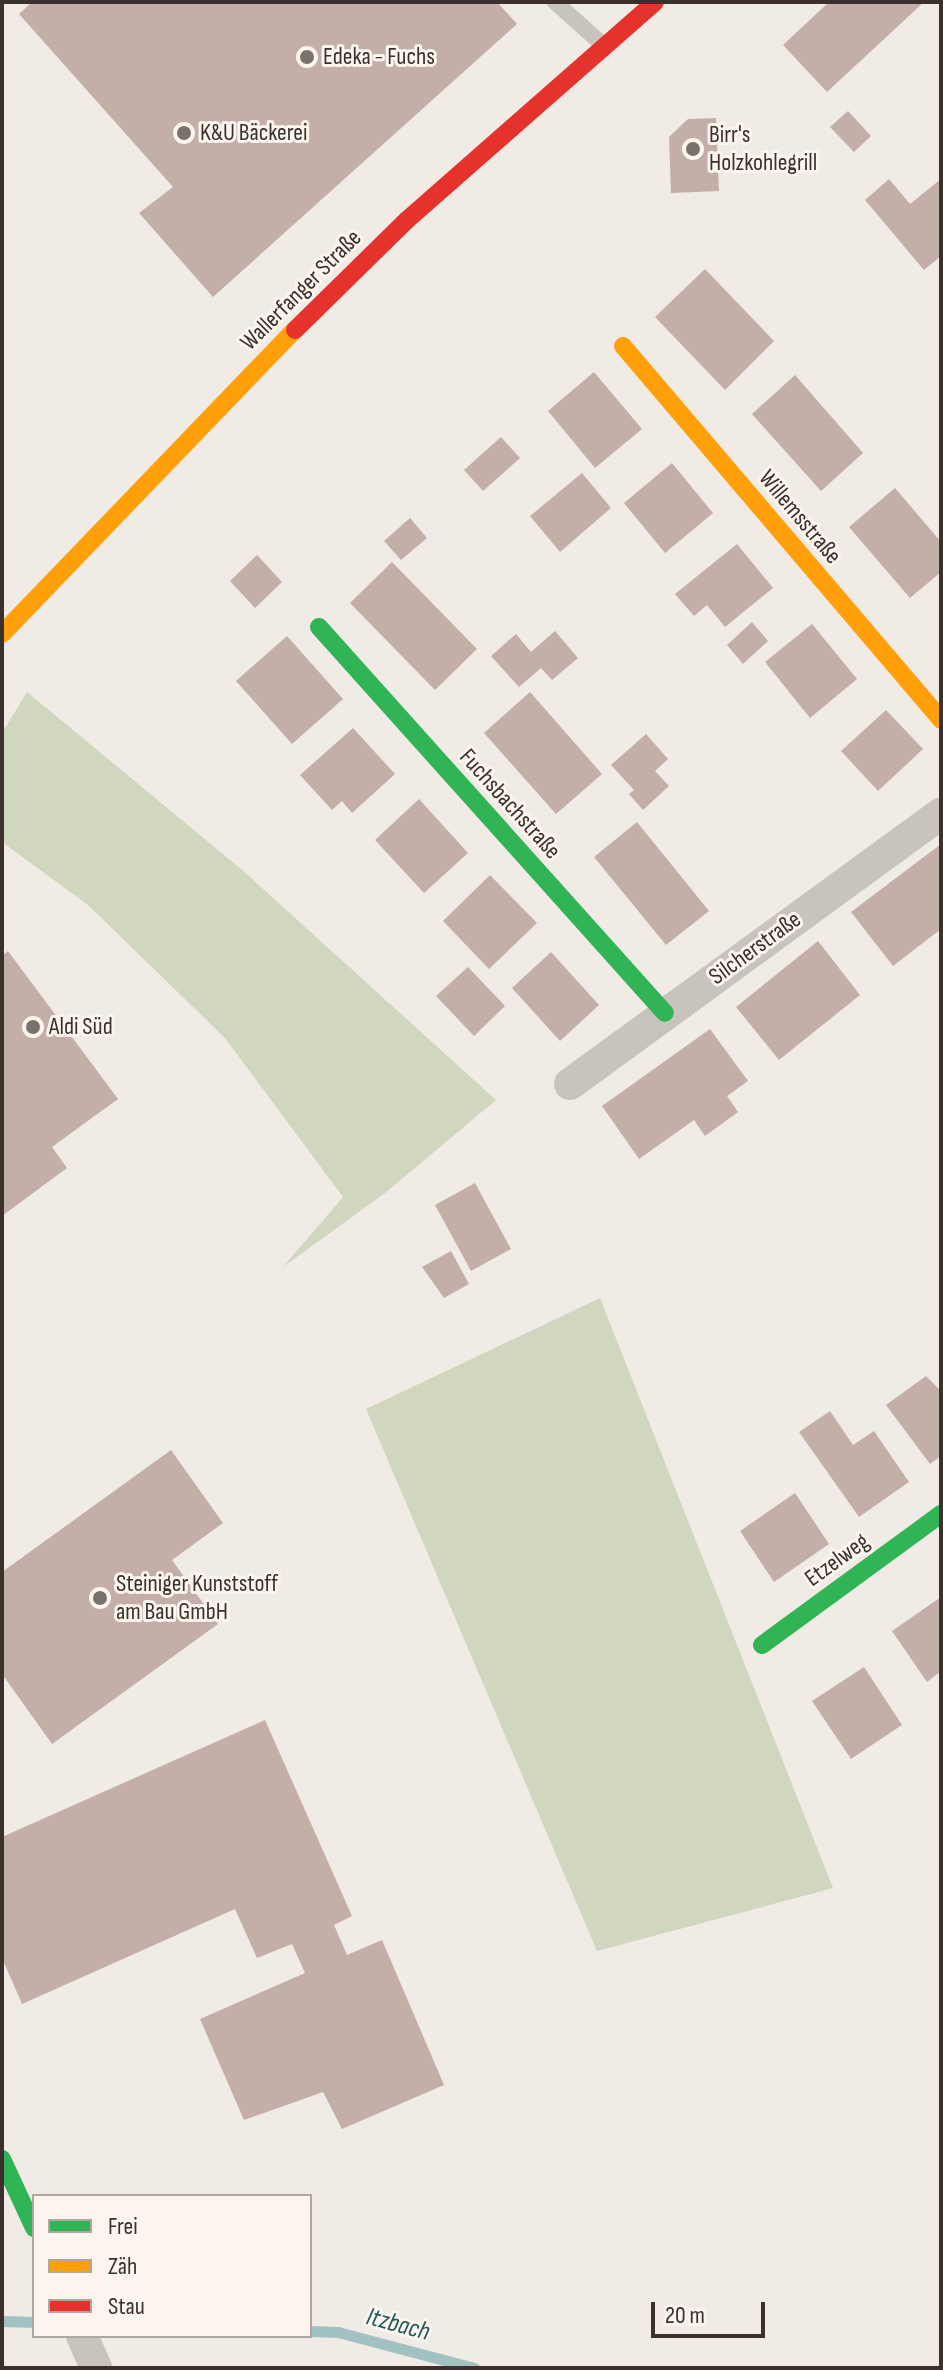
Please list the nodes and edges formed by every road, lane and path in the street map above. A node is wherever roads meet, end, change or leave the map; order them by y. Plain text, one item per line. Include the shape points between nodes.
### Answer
1 (555, 2) edge
2 (655, 2) edge
3 (603, 45) junction
4 (623, 346) dead end
5 (319, 627) dead end
6 (2, 634) edge
7 (941, 720) edge
8 (941, 813) edge
9 (665, 1013) junction
10 (570, 1084) dead end
11 (941, 1514) edge
12 (762, 1645) dead end
13 (2, 2159) edge
14 (32, 2224) edge
15 (83, 2338) edge
16 (96, 2368) edge

1 - 3 lane
2 - 3 street, Wallerfanger Straße
3 - 6 street, Wallerfanger Straße via 407,220 229,395
4 - 7 street, Willemsstraße
5 - 9 street, Fuchsbachstraße
8 - 9 street, Silcherstraße
9 - 10 street, Silcherstraße
11 - 12 street, Etzelweg
13 - 14 street
15 - 16 street

